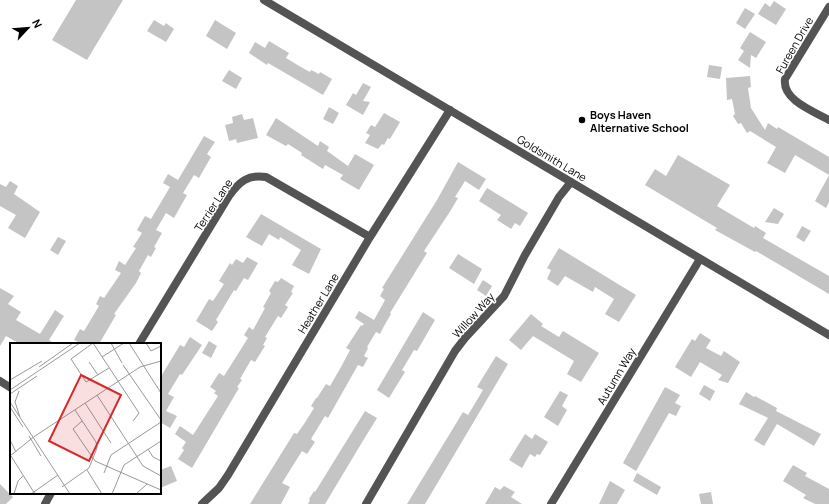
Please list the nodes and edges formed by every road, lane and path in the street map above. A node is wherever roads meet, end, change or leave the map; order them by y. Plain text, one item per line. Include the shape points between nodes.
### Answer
1 (264, 0) edge
2 (829, 7) edge
3 (450, 110) junction
4 (829, 120) edge
5 (571, 182) junction
6 (370, 237) junction
7 (700, 259) junction
8 (829, 335) edge
9 (140, 343) edge
10 (0, 381) edge
11 (10, 387) edge
12 (50, 494) edge
13 (45, 504) edge
14 (202, 504) edge
15 (366, 504) edge
16 (551, 504) edge

1 - 3 street, Goldsmith Lane
2 - 4 street, Fureen Drive via 785,79 784,85 792,98
3 - 5 street, Goldsmith Lane
3 - 6 street, Heather Lane
5 - 7 street, Goldsmith Lane
5 - 15 street, Willow Way via 559,197 504,296 455,351
6 - 9 street, Terrier Lane via 266,177 249,177 237,185 229,196
6 - 14 street, Heather Lane via 228,475
7 - 8 street, Goldsmith Lane
7 - 16 street, Autumn Way
10 - 11 street
12 - 13 street

